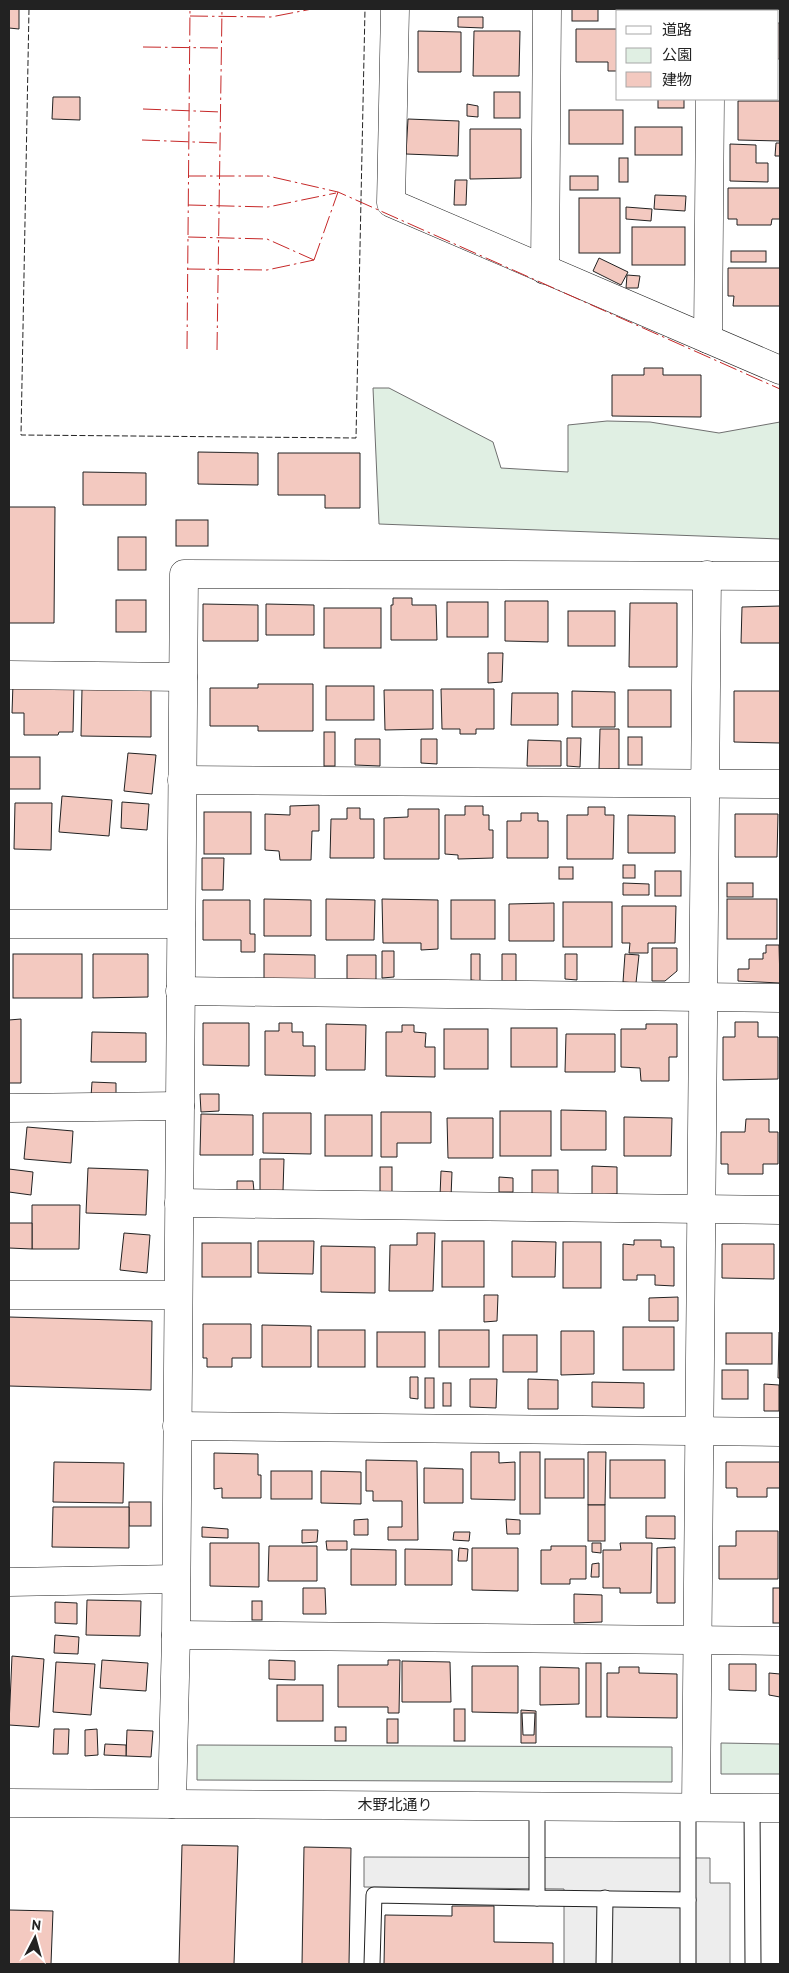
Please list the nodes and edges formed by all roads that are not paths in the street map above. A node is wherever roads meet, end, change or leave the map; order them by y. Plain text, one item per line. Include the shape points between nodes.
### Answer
1 (395, 9) edge
2 (547, 9) edge
3 (710, 100) edge
4 (545, 270) junction
5 (708, 339) junction
6 (780, 370) edge
7 (707, 575) junction
8 (780, 576) edge
9 (9, 675) edge
10 (183, 677) junction
11 (182, 780) junction
12 (706, 783) junction
13 (780, 784) edge
14 (9, 924) edge
15 (181, 924) junction
16 (180, 991) junction
17 (704, 997) junction
18 (780, 998) edge
19 (180, 1106) junction
20 (9, 1108) edge
21 (179, 1203) junction
22 (702, 1209) junction
23 (780, 1210) edge
24 (9, 1295) edge
25 (178, 1295) junction
26 (178, 1426) junction
27 (700, 1431) junction
28 (780, 1432) edge
29 (176, 1579) junction
30 (9, 1582) edge
31 (176, 1635) junction
32 (699, 1640) junction
33 (780, 1641) edge
34 (9, 1804) edge
35 (172, 1804) junction
36 (537, 1806) junction
37 (692, 1807) junction
38 (752, 1808) junction
39 (780, 1808) edge
40 (537, 1898) junction
41 (605, 1898) junction
42 (688, 1900) junction
43 (372, 1964) edge
44 (604, 1964) edge
45 (688, 1964) edge
46 (753, 1964) edge

1 - 4 street via 391,203
2 - 4 street
3 - 5 street
4 - 5 street
5 - 6 street
7 - 8 street
7 - 10 street via 184,574
7 - 12 street
9 - 10 street
10 - 11 street
11 - 12 street
11 - 15 street
12 - 13 street
12 - 17 street
14 - 15 street
15 - 16 street
16 - 17 street
16 - 19 street
17 - 18 street
17 - 22 street
19 - 20 street
19 - 21 street
21 - 22 street
21 - 25 street
22 - 23 street
22 - 27 street
24 - 25 street
25 - 26 street
26 - 27 street
26 - 29 street
27 - 28 street
27 - 32 street
29 - 30 street
29 - 31 street
31 - 32 street
31 - 35 street
32 - 33 street
32 - 37 street
34 - 35 street, 木野北通り
35 - 36 street, 木野北通り
36 - 37 street, 木野北通り
36 - 40 lane
37 - 38 street, 木野北通り
37 - 42 lane
38 - 39 street, 木野北通り
38 - 46 lane
40 - 41 lane
40 - 43 lane via 374,1895
41 - 42 lane
41 - 44 lane
42 - 45 lane

